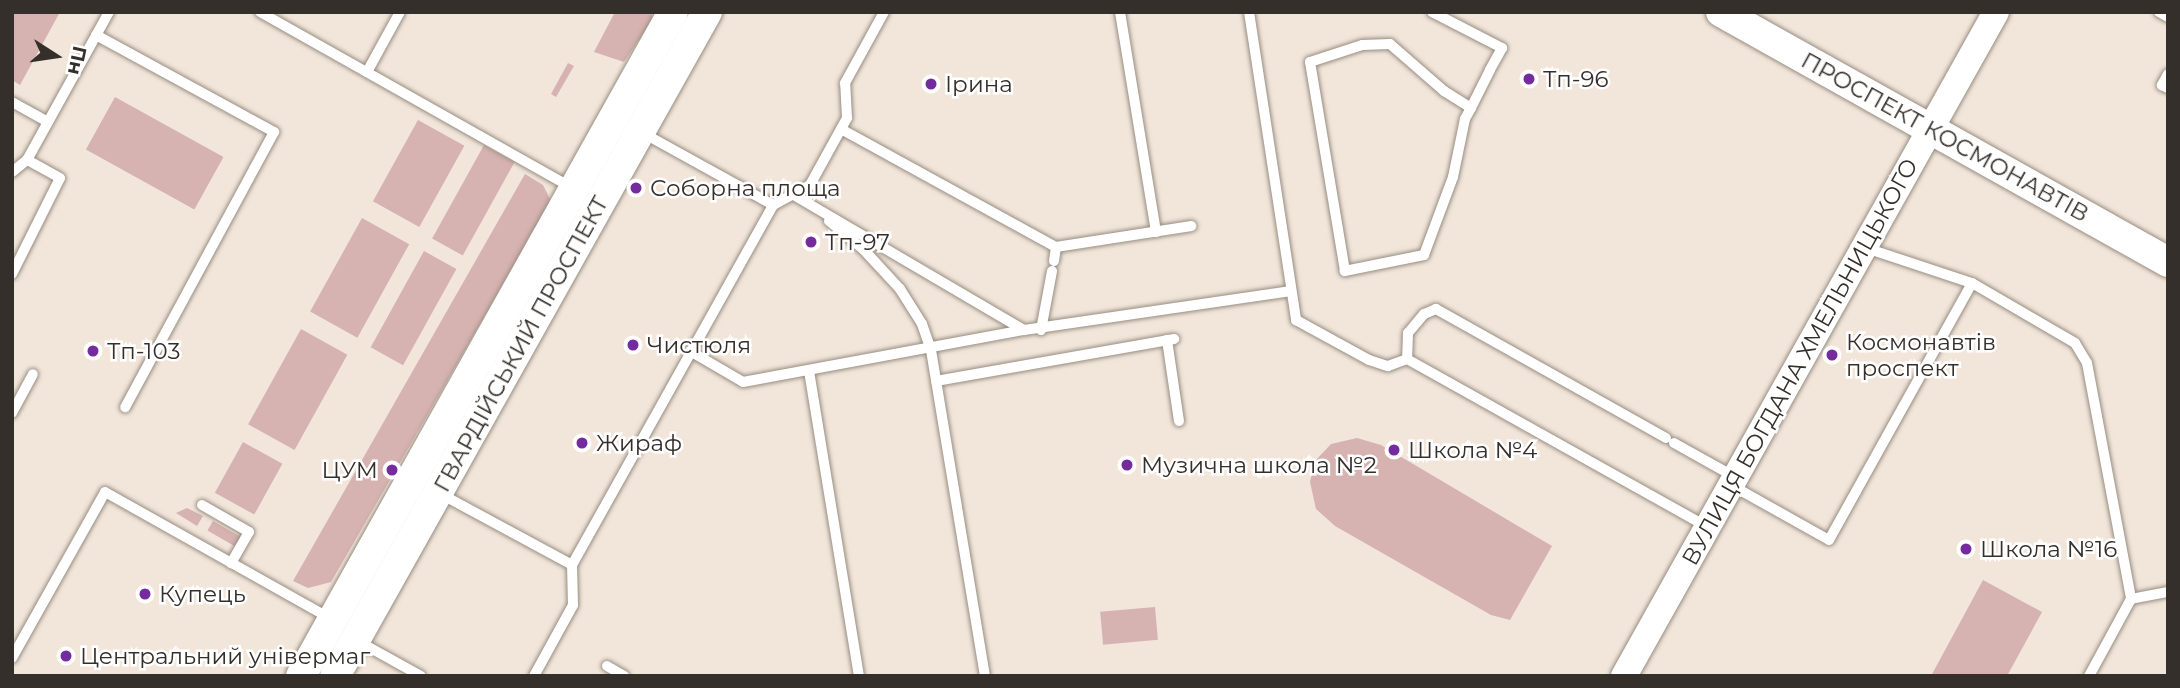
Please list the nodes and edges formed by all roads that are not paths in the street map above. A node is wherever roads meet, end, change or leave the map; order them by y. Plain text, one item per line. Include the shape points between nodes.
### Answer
1 (109, 12) edge
2 (260, 12) edge
3 (400, 12) edge
4 (674, 12) edge
5 (707, 12) edge
6 (884, 12) edge
7 (1120, 12) edge
8 (1249, 12) edge
9 (1432, 12) edge
10 (1721, 12) edge
11 (1996, 12) edge
12 (2159, 12) edge
13 (2168, 17) edge
14 (96, 34) junction
15 (367, 72) junction
16 (2168, 74) edge
17 (2168, 88) edge
18 (12, 102) edge
19 (1471, 108) junction
20 (48, 122) junction
21 (841, 129) junction
22 (1930, 129) junction
23 (640, 131) junction
24 (27, 160) junction
25 (12, 172) edge
26 (574, 189) junction
27 (792, 194) junction
28 (773, 205) junction
29 (812, 206) junction
30 (1191, 226) dead end
31 (1156, 232) junction
32 (1056, 247) junction
33 (1864, 247) junction
34 (2168, 262) edge
35 (12, 274) edge
36 (1972, 283) junction
37 (517, 291) junction
38 (1291, 291) junction
39 (543, 306) junction
40 (1024, 330) junction
41 (1041, 330) junction
42 (931, 350) junction
43 (690, 351) junction
44 (1408, 359) junction
45 (809, 370) junction
46 (33, 374) dead end
47 (936, 381) junction
48 (125, 407) dead end
49 (12, 413) edge
50 (1179, 421) dead end
51 (1733, 481) junction
52 (438, 492) junction
53 (202, 505) dead end
54 (1707, 527) junction
55 (231, 563) junction
56 (572, 565) junction
57 (2168, 592) edge
58 (2132, 599) junction
59 (332, 620) junction
60 (356, 639) junction
61 (12, 658) edge
62 (607, 666) dead end
63 (302, 676) edge
64 (335, 676) edge
65 (421, 676) edge
66 (534, 676) edge
67 (624, 676) edge
68 (859, 676) edge
69 (985, 676) edge
70 (1624, 676) edge
71 (2089, 676) edge

1 - 14 lane
2 - 15 lane
3 - 15 lane
4 - 26 main road, ГВАРДІЙСЬКИЙ ПРОСПЕКТ
5 - 23 main road, ГВАРДІЙСЬКИЙ ПРОСПЕКТ
6 - 21 lane via 845,83 847,118
7 - 31 lane
8 - 38 lane
9 - 19 lane via 1502,48
10 - 22 main road, ПРОСПЕКТ КОСМОНАВТІВ
11 - 22 street, ВУЛИЦЯ БОГДАНА ХМЕЛЬНИЦЬКОГО
12 - 13 lane
14 - 20 lane
14 - 48 lane via 274,132
15 - 26 lane
16 - 17 lane via 2162,85
18 - 20 lane
19 - 19 lane via 1390,44 1362,45 1310,62 1345,271 1424,255
20 - 24 lane
21 - 27 lane via 810,185
21 - 32 lane
22 - 33 street, ВУЛИЦЯ БОГДАНА ХМЕЛЬНИЦЬКОГО
22 - 34 main road, ПРОСПЕКТ КОСМОНАВТІВ
23 - 28 lane
23 - 39 main road, ГВАРДІЙСЬКИЙ ПРОСПЕКТ
24 - 25 lane
24 - 35 lane via 60,178
26 - 37 main road, ГВАРДІЙСЬКИЙ ПРОСПЕКТ
27 - 28 lane
27 - 29 lane
28 - 43 lane
29 - 40 lane
29 - 42 lane via 864,250 900,289 922,324
30 - 31 lane
31 - 32 lane
32 - 41 lane
33 - 36 lane
33 - 51 street, ВУЛИЦЯ БОГДАНА ХМЕЛЬНИЦЬКОГО
36 - 51 lane via 1829,540
36 - 58 lane via 2075,343 2087,363
37 - 39 main road
37 - 59 main road, ГВАРДІЙСЬКИЙ ПРОСПЕКТ
38 - 41 lane
38 - 44 lane via 1296,320 1341,349 1388,366
39 - 52 main road, ГВАРДІЙСЬКИЙ ПРОСПЕКТ
40 - 41 lane
40 - 42 lane
42 - 45 lane
42 - 47 lane
43 - 45 lane via 743,382
43 - 56 lane
44 - 51 lane via 1408,333 1424,314 1436,309
44 - 54 lane
45 - 68 lane
46 - 49 lane
47 - 50 lane via 1170,339
47 - 69 lane
51 - 54 street, ВУЛИЦЯ БОГДАНА ХМЕЛЬНИЦЬКОГО
52 - 56 lane
52 - 60 main road, ГВАРДІЙСЬКИЙ ПРОСПЕКТ
53 - 55 lane via 249,532
54 - 70 street, ВУЛИЦЯ БОГДАНА ХМЕЛЬНИЦЬКОГО
55 - 59 lane
55 - 61 lane via 105,492
56 - 66 lane via 573,605
57 - 58 lane
58 - 71 lane
59 - 63 main road, ГВАРДІЙСЬКИЙ ПРОСПЕКТ
60 - 64 main road, ГВАРДІЙСЬКИЙ ПРОСПЕКТ
60 - 65 lane
62 - 67 lane

